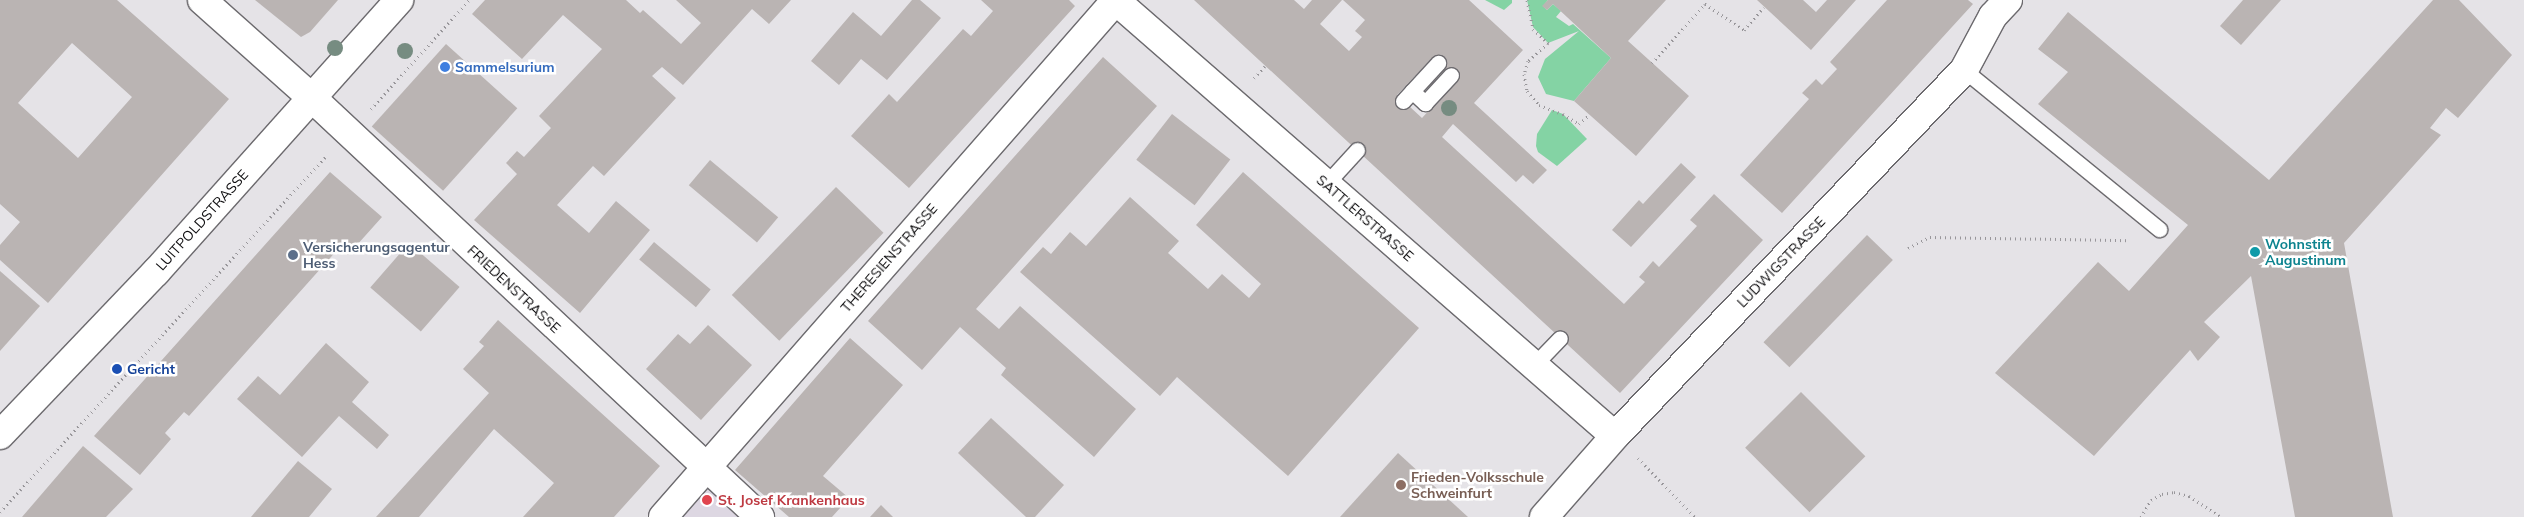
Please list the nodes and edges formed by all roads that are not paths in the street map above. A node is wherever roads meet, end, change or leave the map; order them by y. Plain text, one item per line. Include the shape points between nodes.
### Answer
1 (202, 0) edge
2 (399, 0) edge
3 (1115, 0) edge
4 (2008, 0) edge
5 (1438, 63) dead end
6 (1964, 70) junction
7 (1451, 75) dead end
8 (311, 97) junction
9 (1357, 150) dead end
10 (1326, 184) junction
11 (2159, 229) dead end
12 (1560, 338) dead end
13 (1534, 365) junction
14 (0, 435) edge
15 (1616, 436) junction
16 (705, 469) junction
17 (663, 517) edge
18 (760, 517) edge
19 (1544, 517) edge

1 - 8 street, FRIEDENSTRASSE
2 - 8 street, LUITPOLDSTRASSE
3 - 10 street, SATTLERSTRASSE
3 - 16 street, THERESIENSTRASSE
4 - 6 street, LUDWIGSTRASSE via 1994,16
5 - 7 lane via 1408,96 1424,103
6 - 11 lane
6 - 15 street, LUDWIGSTRASSE
8 - 14 street, LUITPOLDSTRASSE via 156,272
8 - 16 street, FRIEDENSTRASSE
9 - 10 lane
10 - 13 street, SATTLERSTRASSE
12 - 13 lane
13 - 15 street, SATTLERSTRASSE
15 - 19 street, LUDWIGSTRASSE
16 - 17 street, THERESIENSTRASSE
16 - 18 street, FRIEDENSTRASSE

